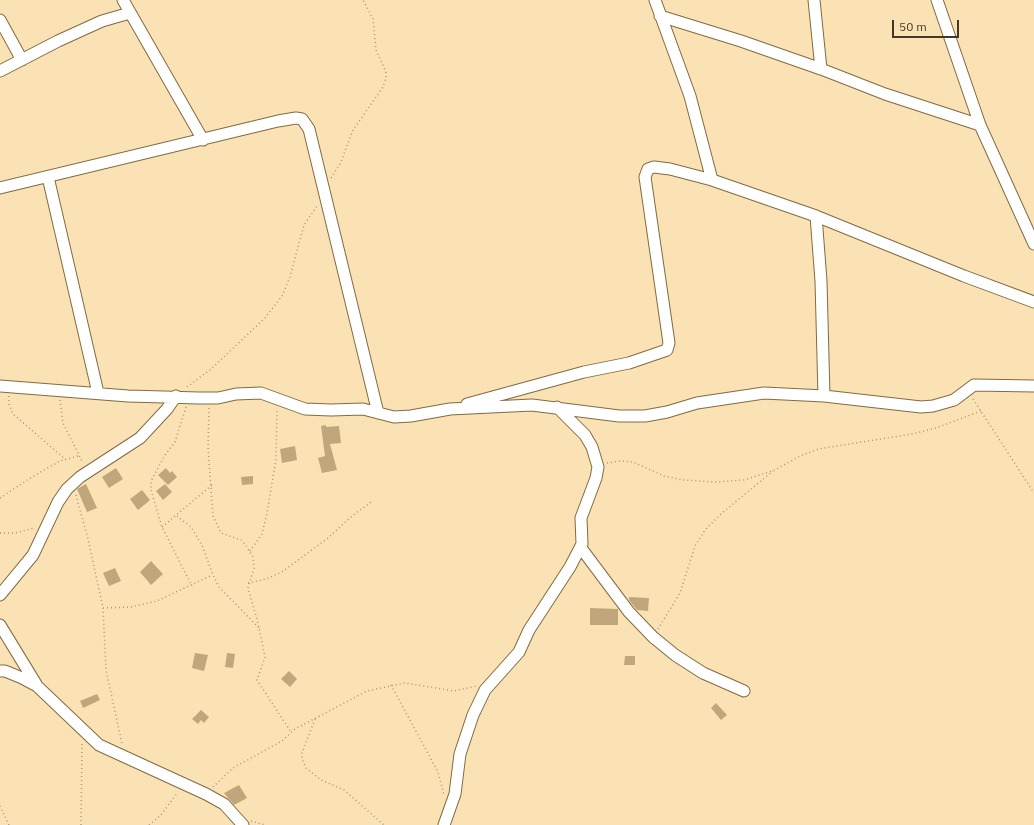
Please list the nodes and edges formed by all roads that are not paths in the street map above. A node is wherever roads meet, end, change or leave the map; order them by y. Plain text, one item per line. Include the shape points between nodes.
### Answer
1 (123, 0) edge
2 (655, 0) edge
3 (814, 0) edge
4 (937, 0) edge
5 (130, 12) junction
6 (660, 16) junction
7 (0, 20) edge
8 (22, 60) junction
9 (821, 69) junction
10 (0, 71) edge
11 (980, 125) junction
12 (203, 140) junction
13 (48, 177) junction
14 (712, 180) junction
15 (0, 188) edge
16 (816, 216) junction
17 (1034, 244) edge
18 (1034, 302) edge
19 (5, 386) edge
20 (1034, 386) edge
21 (98, 393) junction
22 (824, 396) junction
23 (176, 397) junction
24 (557, 407) junction
25 (450, 409) junction
26 (378, 413) junction
27 (581, 548) junction
28 (0, 595) edge
29 (0, 625) edge
30 (0, 670) edge
31 (37, 686) junction
32 (744, 691) dead end
33 (243, 825) edge
34 (444, 825) edge

1 - 5 street
2 - 6 street
3 - 9 street
4 - 11 street
5 - 8 street via 94,24
5 - 12 street
6 - 9 street
6 - 14 street via 690,96
7 - 8 street
8 - 10 street
9 - 11 street via 885,94
11 - 17 street
12 - 13 street
12 - 26 street via 296,118 302,120 309,129
13 - 15 street
13 - 21 street
14 - 16 street
14 - 25 street via 670,169 654,168 648,170 645,177 668,335 667,350 629,363 584,372
16 - 18 street
16 - 22 street via 821,281
19 - 21 street
20 - 22 street via 978,384 954,400 920,407
21 - 23 street
22 - 24 street via 764,393 634,416
23 - 26 street via 210,398 261,393 305,409 363,409
23 - 28 street via 140,438 89,471 67,489 58,502 33,555
24 - 25 street via 532,405
24 - 27 street via 585,435 598,467 581,518
25 - 26 street via 394,417
27 - 32 street via 629,612 653,637 703,673
27 - 34 street via 529,630 519,652 485,690 466,734 457,767 455,794
29 - 31 street
30 - 31 street
31 - 33 street via 99,745 206,794 224,804

